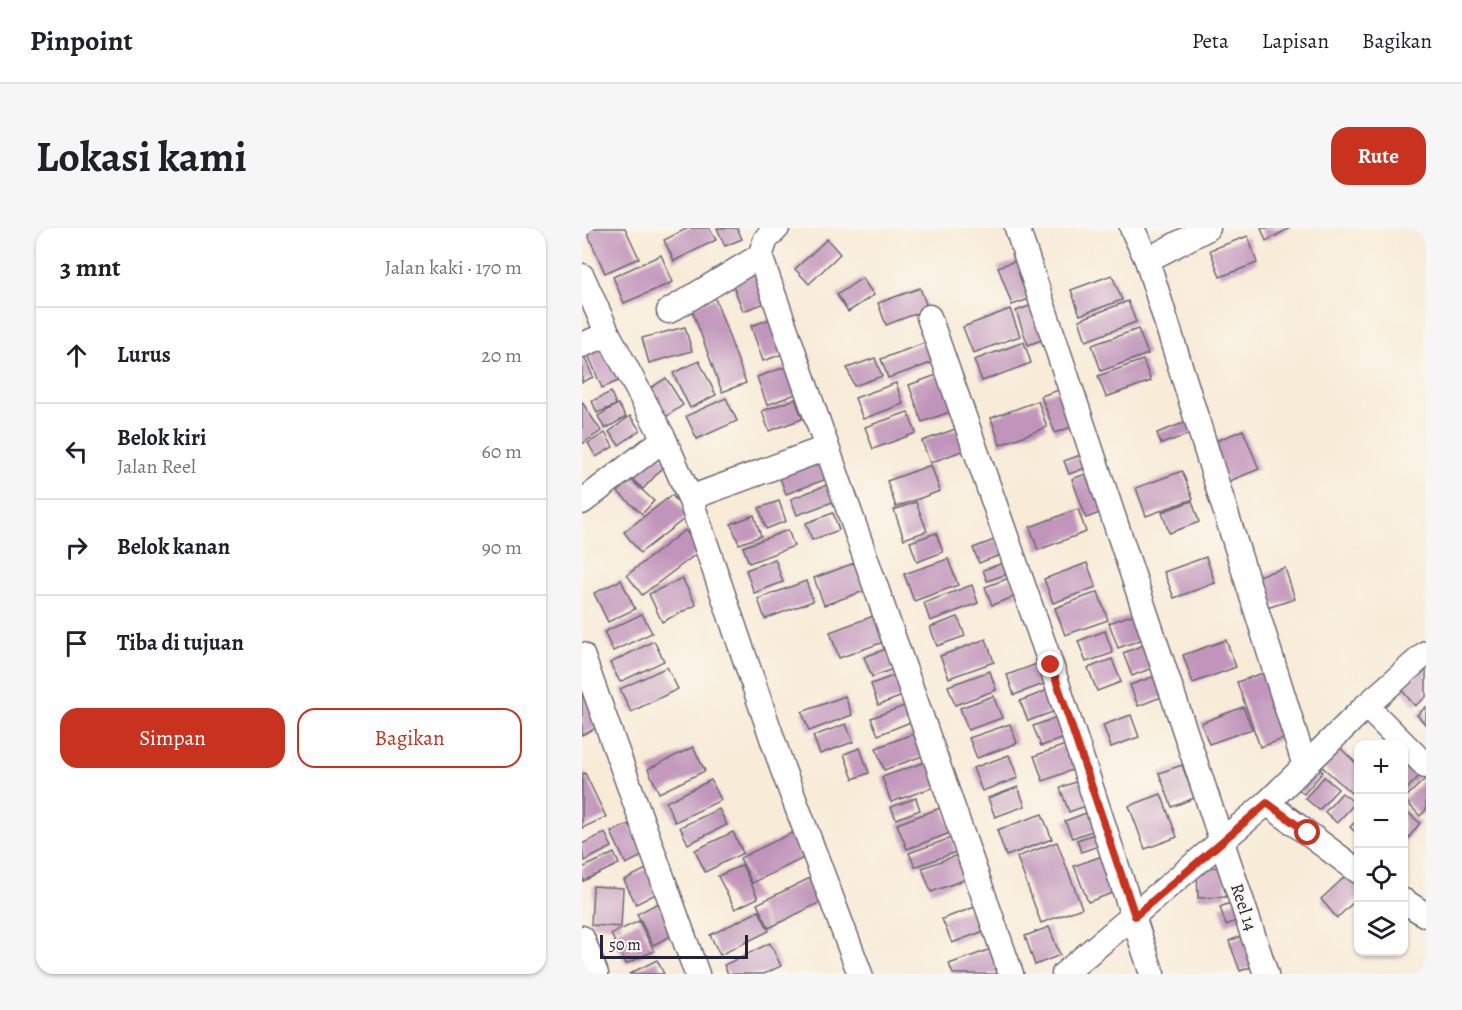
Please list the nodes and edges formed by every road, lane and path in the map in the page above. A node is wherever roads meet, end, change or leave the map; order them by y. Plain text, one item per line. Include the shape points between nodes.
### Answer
1 (777, 228) edge
2 (1017, 228) edge
3 (1132, 228) edge
4 (1208, 228) edge
5 (760, 256) junction
6 (1146, 260) junction
7 (582, 276) edge
8 (669, 311) dead end
9 (929, 317) dead end
10 (608, 334) junction
11 (582, 345) edge
12 (664, 439) junction
13 (826, 448) junction
14 (690, 498) junction
15 (582, 502) edge
16 (1426, 653) edge
17 (582, 655) edge
18 (1366, 706) junction
19 (1426, 765) edge
20 (1305, 766) junction
21 (1267, 803) junction
22 (1222, 840) junction
23 (1354, 867) edge
24 (1406, 902) edge
25 (1426, 915) edge
26 (1135, 916) junction
27 (582, 938) edge
28 (596, 974) edge
29 (697, 974) edge
30 (860, 974) edge
31 (1011, 974) edge
32 (1064, 974) edge
33 (1152, 974) edge
34 (1266, 974) edge

1 - 5 street via 766,239
2 - 22 street, Reel 14
3 - 6 street
4 - 6 street
5 - 8 street
5 - 13 street
6 - 20 street
7 - 10 street
9 - 26 street
10 - 11 street
10 - 12 street
12 - 14 street
12 - 15 street
13 - 14 street
13 - 31 street
14 - 30 street via 783,770
16 - 18 street
17 - 29 street
18 - 19 street
18 - 20 street
20 - 21 street
21 - 22 street
21 - 23 street
22 - 26 street
22 - 34 street, Reel 14
24 - 25 street
26 - 32 street
26 - 33 street
27 - 28 street

